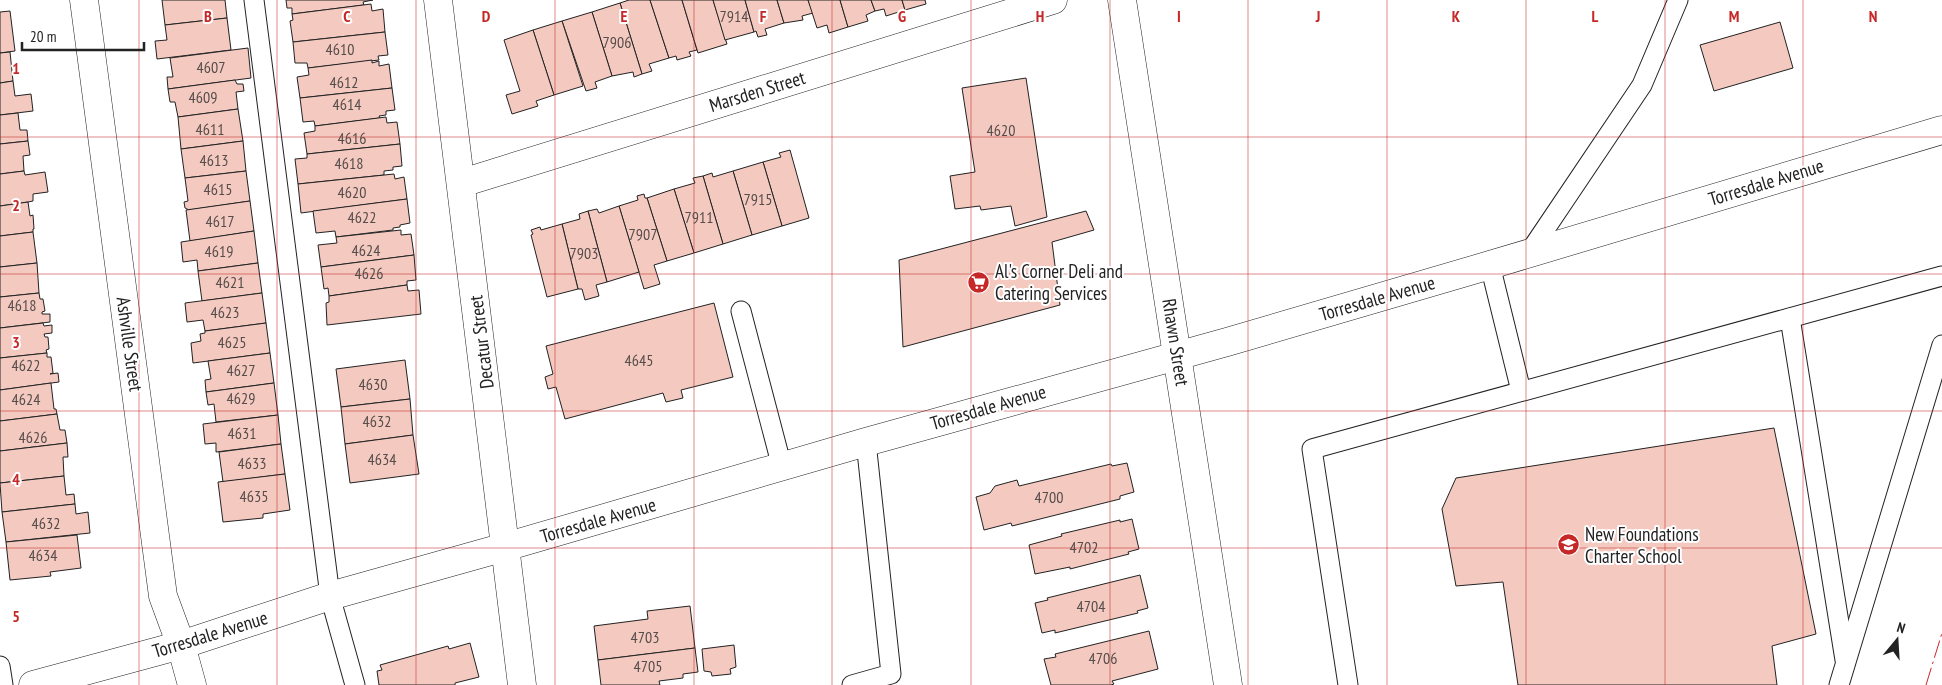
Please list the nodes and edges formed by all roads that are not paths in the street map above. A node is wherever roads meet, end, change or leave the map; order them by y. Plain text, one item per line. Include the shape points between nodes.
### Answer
1 (84, 0) edge
2 (254, 0) edge
3 (440, 0) edge
4 (1053, 0) edge
5 (1122, 0) edge
6 (1678, 0) edge
7 (1942, 130) edge
8 (462, 183) junction
9 (1529, 253) junction
10 (1490, 265) junction
11 (1942, 276) edge
12 (741, 311) dead end
13 (1790, 318) junction
14 (1942, 345) edge
15 (1178, 354) junction
16 (1521, 391) junction
17 (866, 442) junction
18 (782, 467) junction
19 (505, 547) junction
20 (330, 596) junction
21 (181, 645) junction
22 (1846, 664) junction
23 (0, 666) edge
24 (3, 685) edge
25 (33, 685) edge
26 (192, 685) edge
27 (355, 685) edge
28 (522, 685) edge
29 (852, 685) edge
30 (1228, 685) edge
31 (1348, 685) edge
32 (1839, 685) edge

1 - 21 street, Ashville Street via 163,596
2 - 20 lane
3 - 8 street, Decatur Street
4 - 8 street, Marsden Street
5 - 15 street, Rhawn Street
6 - 9 lane via 1642,85
7 - 9 street, Torresdale Avenue
8 - 19 street, Decatur Street
9 - 10 street, Torresdale Avenue
10 - 15 street, Torresdale Avenue
10 - 16 lane
11 - 13 lane
12 - 18 lane
13 - 16 lane
13 - 22 lane
14 - 22 lane
15 - 17 street, Torresdale Avenue
15 - 30 street, Rhawn Street
16 - 31 lane via 1312,449
17 - 18 street, Torresdale Avenue
17 - 29 lane via 891,674
18 - 19 street, Torresdale Avenue
19 - 20 street, Torresdale Avenue
19 - 28 street, Decatur Street
20 - 21 street, Torresdale Avenue
20 - 27 lane
21 - 25 street, Torresdale Avenue
21 - 26 street, Ashville Street
22 - 32 lane
23 - 24 lane

